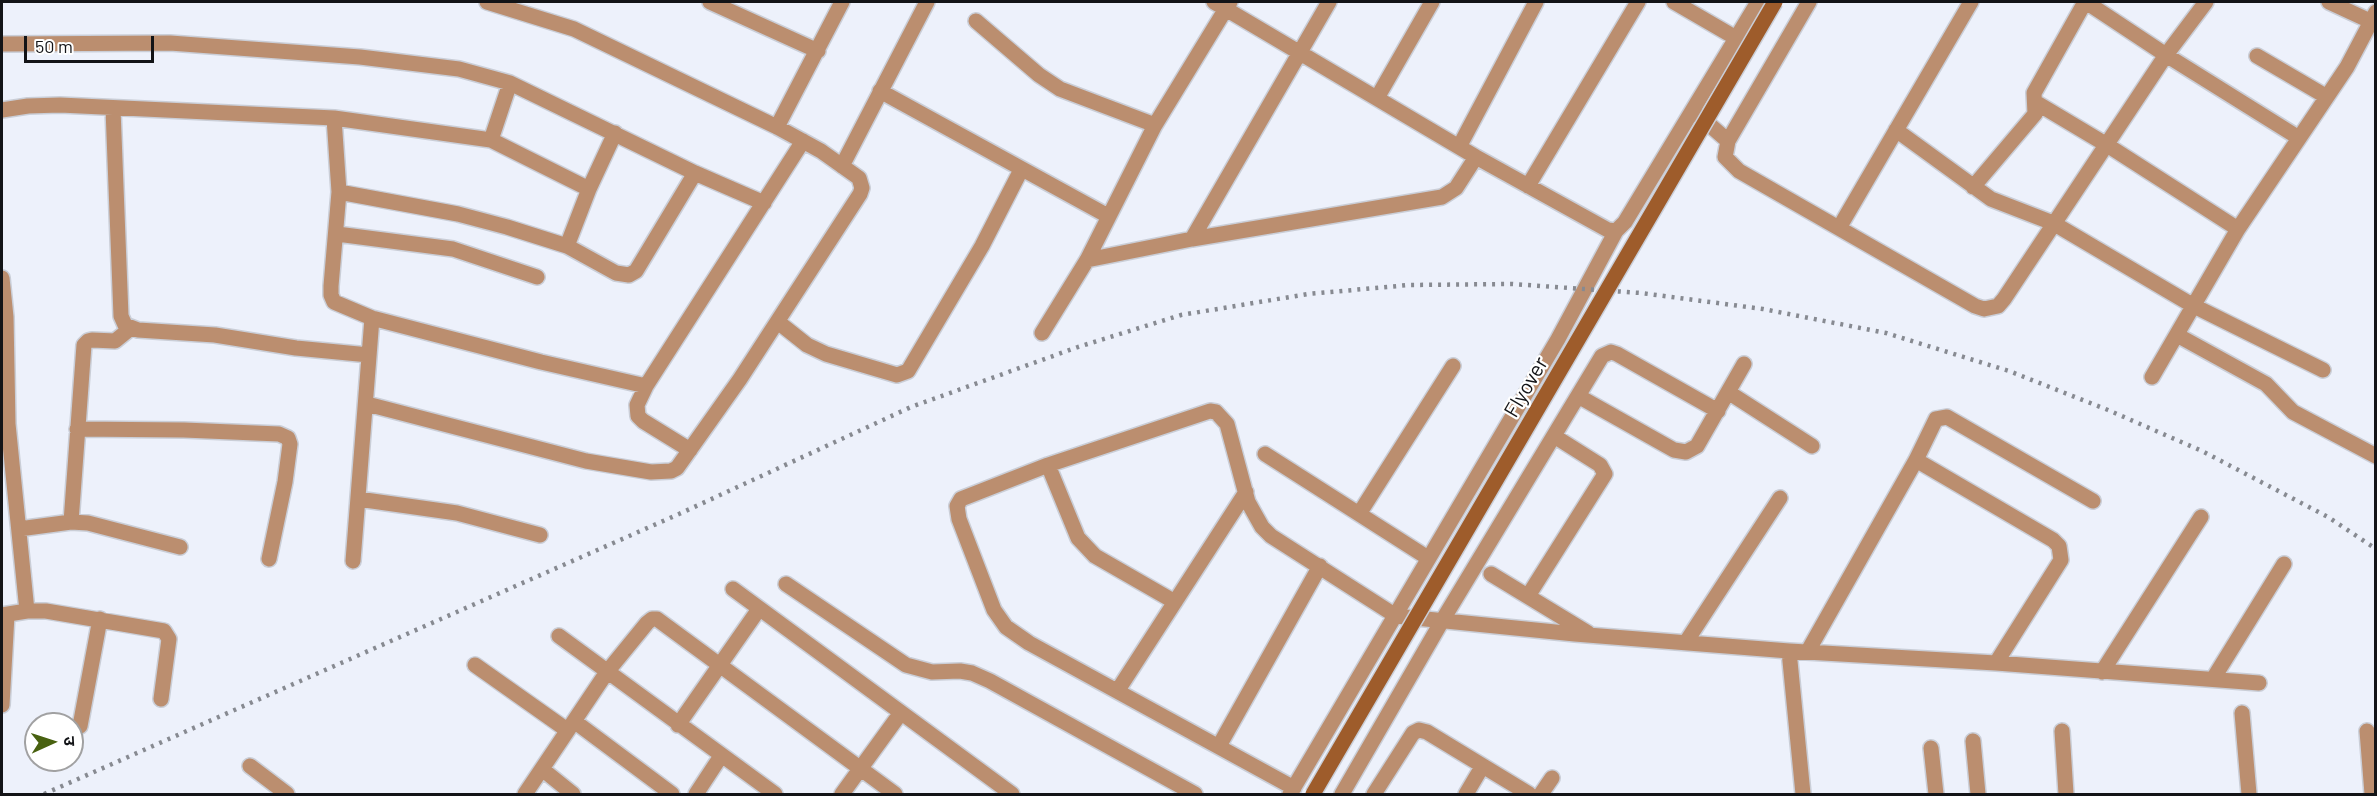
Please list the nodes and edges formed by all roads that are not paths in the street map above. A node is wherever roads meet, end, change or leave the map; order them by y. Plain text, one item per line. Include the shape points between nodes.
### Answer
1 (487, 2) edge
2 (710, 2) edge
3 (842, 2) edge
4 (927, 2) edge
5 (1329, 2) edge
6 (1432, 2) edge
7 (1536, 2) edge
8 (1638, 2) edge
9 (1674, 2) edge
10 (1758, 2) edge
11 (1775, 2) edge
12 (1809, 2) edge
13 (1971, 2) edge
14 (2085, 2) edge
15 (2206, 2) edge
16 (2329, 2) edge
17 (1223, 4) edge
18 (2373, 16) edge
19 (976, 21) dead end
20 (1736, 38) junction
21 (2, 44) edge
22 (818, 51) junction
23 (1300, 51) junction
24 (2166, 55) junction
25 (2257, 56) dead end
26 (510, 83) junction
27 (880, 91) junction
28 (2327, 97) junction
29 (1377, 98) junction
30 (2035, 102) junction
31 (113, 109) junction
32 (2, 110) edge
33 (1692, 110) junction
34 (334, 118) junction
35 (1155, 125) junction
36 (777, 127) junction
37 (1896, 130) junction
38 (615, 133) junction
39 (2300, 138) junction
40 (491, 140) junction
41 (803, 141) junction
42 (1728, 141) junction
43 (2108, 146) junction
44 (1460, 147) junction
45 (1476, 157) junction
46 (842, 166) junction
47 (1021, 170) junction
48 (695, 173) junction
49 (1528, 186) junction
50 (1973, 187) junction
51 (589, 189) junction
52 (339, 192) junction
53 (764, 203) junction
54 (1108, 216) junction
55 (2053, 223) junction
56 (1839, 228) junction
57 (2238, 229) junction
58 (1616, 231) junction
59 (337, 234) junction
60 (1192, 239) junction
61 (567, 246) junction
62 (1087, 260) junction
63 (537, 277) dead end
64 (2, 278) edge
65 (2192, 305) junction
66 (372, 318) junction
67 (778, 322) junction
68 (131, 328) junction
69 (1042, 333) dead end
70 (2177, 335) junction
71 (369, 355) junction
72 (1744, 364) dead end
73 (1453, 366) dead end
74 (2323, 370) dead end
75 (2152, 377) dead end
76 (646, 386) junction
77 (1728, 392) junction
78 (1578, 396) junction
79 (367, 404) junction
80 (1718, 411) junction
81 (77, 429) junction
82 (1554, 436) junction
83 (1812, 446) dead end
84 (690, 450) junction
85 (1265, 454) dead end
86 (2376, 456) edge
87 (1916, 460) junction
88 (1048, 465) junction
89 (1246, 492) junction
90 (1780, 498) dead end
91 (358, 499) junction
92 (2093, 501) dead end
93 (1359, 514) junction
94 (2201, 517) dead end
95 (70, 522) junction
96 (19, 529) junction
97 (540, 535) dead end
98 (180, 548) dead end
99 (1428, 558) junction
100 (269, 559) dead end
101 (353, 561) dead end
102 (2284, 564) dead end
103 (1320, 566) junction
104 (1491, 574) dead end
105 (786, 584) dead end
106 (733, 589) dead end
107 (1528, 596) junction
108 (1175, 602) junction
109 (759, 609) junction
110 (27, 611) junction
111 (4, 615) edge
112 (1396, 616) junction
113 (100, 619) junction
114 (1442, 621) junction
115 (1592, 635) junction
116 (559, 636) dead end
117 (1686, 642) junction
118 (1789, 651) junction
119 (1808, 651) junction
120 (1996, 663) junction
121 (475, 665) dead end
122 (720, 665) junction
123 (607, 672) junction
124 (2102, 672) junction
125 (2213, 680) junction
126 (2259, 683) dead end
127 (1118, 690) junction
128 (161, 699) dead end
129 (2, 705) edge
130 (83, 712) edge
131 (2242, 712) dead end
132 (900, 714) junction
133 (570, 725) junction
134 (678, 725) junction
135 (2062, 731) dead end
136 (2367, 731) dead end
137 (1973, 741) dead end
138 (1219, 746) junction
139 (1931, 748) dead end
140 (721, 756) junction
141 (250, 766) dead end
142 (1482, 767) junction
143 (542, 769) junction
144 (861, 770) junction
145 (1552, 778) dead end
146 (1292, 791) edge
147 (287, 795) edge
148 (525, 795) edge
149 (573, 795) edge
150 (672, 795) edge
151 (696, 795) edge
152 (775, 795) edge
153 (842, 795) edge
154 (895, 795) edge
155 (1012, 795) edge
156 (1195, 795) edge
157 (1313, 795) edge
158 (1342, 795) edge
159 (1374, 795) edge
160 (1466, 795) edge
161 (1529, 795) edge
162 (1541, 795) edge
163 (1803, 795) edge
164 (1936, 795) edge
165 (1978, 795) edge
166 (2066, 795) edge
167 (2249, 795) edge
168 (2372, 795) edge

1 - 36 street via 574,29
2 - 22 street
3 - 22 street
4 - 27 street
5 - 23 street
6 - 29 street
7 - 44 street
8 - 49 street
9 - 20 street
10 - 20 street
11 - 157 main road, Flyover, bridge
12 - 42 street
13 - 37 street
14 - 24 street
14 - 30 street via 2034,93
15 - 24 street
16 - 18 street
17 - 23 street
17 - 35 street
18 - 28 street via 2354,56
19 - 35 street via 1060,89
20 - 33 street
21 - 26 street via 170,44 360,57 459,69
22 - 36 street
23 - 29 street
23 - 60 street
24 - 39 street
24 - 43 street
25 - 28 street
26 - 38 street
26 - 40 street
27 - 46 street
27 - 47 street
28 - 39 street
29 - 44 street
30 - 43 street
30 - 50 street via 2035,114
31 - 32 street via 52,105
31 - 34 street
31 - 68 street via 121,316 122,322
33 - 42 street
33 - 58 street
34 - 40 street
34 - 52 street
35 - 54 street
36 - 41 street
37 - 50 street
37 - 56 street
38 - 48 street
38 - 51 street
39 - 57 street
40 - 51 street
41 - 46 street
41 - 53 street
42 - 56 street via 1725,157 1739,171
43 - 55 street
43 - 57 street
44 - 45 street
45 - 49 street
45 - 60 street via 1456,188 1442,196
46 - 67 street via 859,178 860,194
47 - 54 street
47 - 67 street via 982,246 908,371 897,375 826,354 807,345
48 - 53 street
48 - 61 street via 636,271 629,275 616,273
49 - 58 street
50 - 55 street via 1991,199
51 - 61 street
52 - 59 street
52 - 61 street via 480,220
53 - 76 street
54 - 62 street
55 - 56 street via 2004,299 1998,306 1984,309
55 - 65 street
57 - 65 street
58 - 99 street via 1558,339
59 - 63 street via 453,249
59 - 66 street via 331,295 334,302
60 - 62 street
62 - 69 street
64 - 96 street via 8,424
65 - 70 street
65 - 74 street
66 - 71 street
66 - 76 street
67 - 84 street
68 - 71 street
68 - 81 street via 115,341 92,340 84,345
70 - 75 street
70 - 86 street via 2266,384 2293,412
71 - 79 street
72 - 77 street
73 - 93 street
76 - 84 street via 637,405 638,416
77 - 80 street
77 - 83 street
78 - 80 street via 1679,452 1697,446
78 - 80 street via 1602,356 1611,352
78 - 82 street
79 - 84 street via 586,462 664,472 677,468
79 - 91 street
81 - 95 street
81 - 100 street via 279,434 288,438 285,482
82 - 107 street via 1600,465 1605,474
82 - 114 street
85 - 93 street
87 - 92 street via 1931,425 1936,419 1947,417
87 - 119 street
87 - 120 street via 2059,546 2061,560
88 - 89 street via 1210,411 1227,424
88 - 108 street via 1078,538 1095,556
88 - 127 street via 961,499 958,519 994,610 1006,627
89 - 103 street via 1248,502 1271,536
89 - 108 street
90 - 117 street
91 - 97 street via 457,513
91 - 101 street
93 - 99 street
94 - 124 street
95 - 96 street
95 - 98 street via 88,523
96 - 110 street
99 - 112 street
102 - 125 street
103 - 112 street
103 - 138 street
104 - 107 street
105 - 156 street via 906,665 932,672 966,672 990,681
106 - 109 street
107 - 115 street
108 - 127 street
109 - 122 street
109 - 132 street
110 - 111 street
110 - 113 street
111 - 129 street
112 - 114 street
112 - 146 street
113 - 128 street via 166,633 169,639
113 - 130 street
114 - 115 street
114 - 158 street
115 - 117 street
116 - 123 street
117 - 118 street
118 - 119 street
118 - 163 street
119 - 120 street
120 - 124 street
121 - 133 street
122 - 123 street via 662,621 652,619
122 - 134 street
122 - 144 street
123 - 133 street
123 - 134 street
124 - 125 street
125 - 126 street
127 - 138 street
131 - 167 street
132 - 144 street
132 - 155 street
133 - 143 street
133 - 150 street
134 - 140 street
135 - 166 street
136 - 168 street
137 - 165 street
138 - 146 street
139 - 164 street
140 - 151 street
140 - 152 street
141 - 147 street
142 - 159 street via 1419,730 1413,733
142 - 160 street
142 - 161 street
143 - 148 street
143 - 149 street
144 - 153 street
144 - 154 street
145 - 162 street

